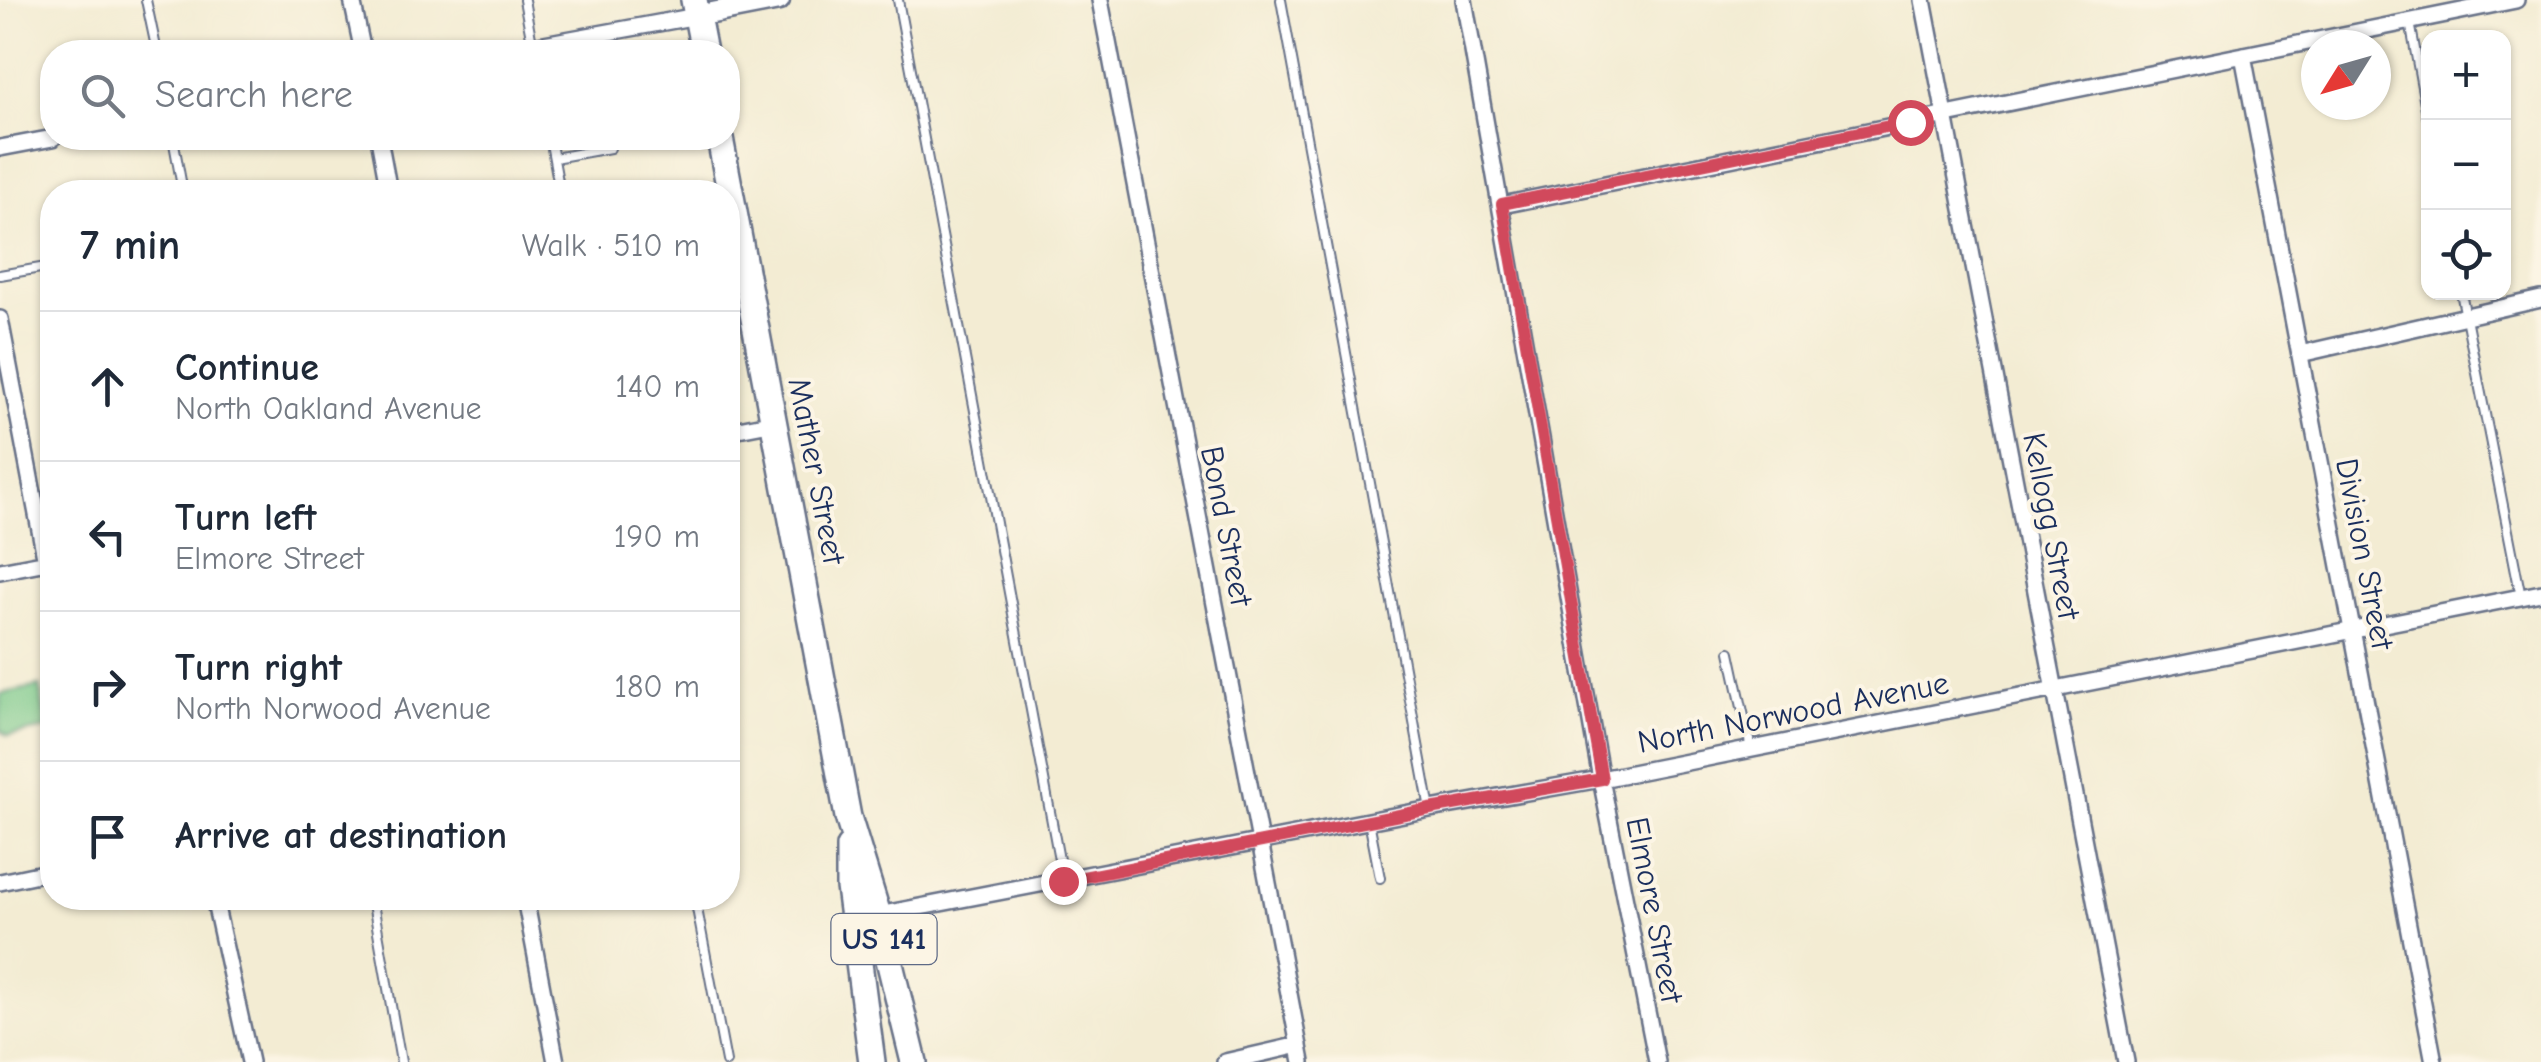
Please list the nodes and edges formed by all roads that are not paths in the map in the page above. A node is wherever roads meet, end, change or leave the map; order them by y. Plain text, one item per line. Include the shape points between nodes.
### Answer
1 (146, 0) edge
2 (352, 0) edge
3 (524, 0) edge
4 (779, 0) edge
5 (898, 0) edge
6 (1100, 0) edge
7 (1281, 0) edge
8 (1466, 0) edge
9 (1923, 0) edge
10 (2516, 0) edge
11 (696, 8) edge
12 (2410, 22) junction
13 (154, 40) edge
14 (360, 40) edge
15 (532, 40) edge
16 (570, 40) edge
17 (702, 40) edge
18 (2243, 55) junction
19 (2421, 82) edge
20 (1944, 116) junction
21 (40, 140) edge
22 (0, 148) edge
23 (174, 150) edge
24 (381, 150) edge
25 (552, 150) edge
26 (599, 150) edge
27 (722, 150) edge
28 (554, 158) junction
29 (180, 180) edge
30 (387, 180) edge
31 (558, 180) edge
32 (728, 180) edge
33 (1502, 204) junction
34 (740, 243) edge
35 (40, 268) edge
36 (0, 275) edge
37 (2541, 299) edge
38 (2463, 300) edge
39 (2466, 316) junction
40 (0, 319) edge
41 (2300, 354) junction
42 (774, 422) junction
43 (740, 429) edge
44 (40, 513) edge
45 (40, 563) edge
46 (0, 572) edge
47 (2541, 593) edge
48 (2521, 597) junction
49 (2351, 629) junction
50 (1730, 652) dead end
51 (2056, 687) junction
52 (1751, 748) junction
53 (1602, 779) junction
54 (1430, 809) junction
55 (848, 816) junction
56 (1369, 821) junction
57 (1258, 843) junction
58 (40, 874) edge
59 (1380, 878) dead end
60 (1063, 881) junction
61 (0, 882) edge
62 (217, 910) edge
63 (374, 910) edge
64 (527, 910) edge
65 (698, 910) edge
66 (878, 915) junction
67 (1300, 1054) edge
68 (250, 1062) edge
69 (401, 1062) edge
70 (556, 1062) edge
71 (726, 1062) edge
72 (872, 1062) edge
73 (914, 1062) edge
74 (1225, 1062) edge
75 (1657, 1062) edge
76 (2126, 1062) edge
77 (2434, 1062) edge

1 - 13 lane
2 - 14 street
3 - 15 lane
4 - 11 street
5 - 60 lane
6 - 57 street, Bond Street
7 - 54 lane
8 - 33 street, Elmore Street
9 - 20 street, Kellogg Street
10 - 12 street
11 - 16 street
11 - 17 main road
12 - 18 street
12 - 19 lane
18 - 20 street
18 - 41 street, Division Street
20 - 33 street
20 - 51 street, Kellogg Street
21 - 22 street
23 - 29 lane
24 - 30 street
25 - 28 lane
26 - 28 lane
27 - 32 main road, Mather Street / US 141
28 - 31 lane
33 - 53 street, Elmore Street
34 - 42 main road, Mather Street / US 141
35 - 36 lane
37 - 39 street
38 - 39 lane
39 - 41 street
39 - 48 lane
40 - 44 street
41 - 49 street, Division Street
42 - 43 street
42 - 55 main road, Mather Street / US 141
45 - 46 street
47 - 48 street, North Norwood Avenue
48 - 49 street, North Norwood Avenue
49 - 51 street, North Norwood Avenue
49 - 77 street, Division Street
50 - 52 lane
51 - 52 street, North Norwood Avenue
51 - 76 street, Kellogg Street
52 - 53 street, North Norwood Avenue
53 - 54 street, North Norwood Avenue
53 - 75 street, Elmore Street
54 - 56 street, North Norwood Avenue
55 - 66 main road, Mather Street / US 141
55 - 72 main road, Mather Street / US 141 via 849,886
56 - 57 street, North Norwood Avenue
56 - 59 lane
57 - 60 street, North Norwood Avenue
57 - 67 street, Bond Street
58 - 61 street
60 - 66 street, North Norwood Avenue
62 - 68 street
63 - 69 lane
64 - 70 street
65 - 71 lane
66 - 73 main road, Mather Street / US 141
67 - 74 street

